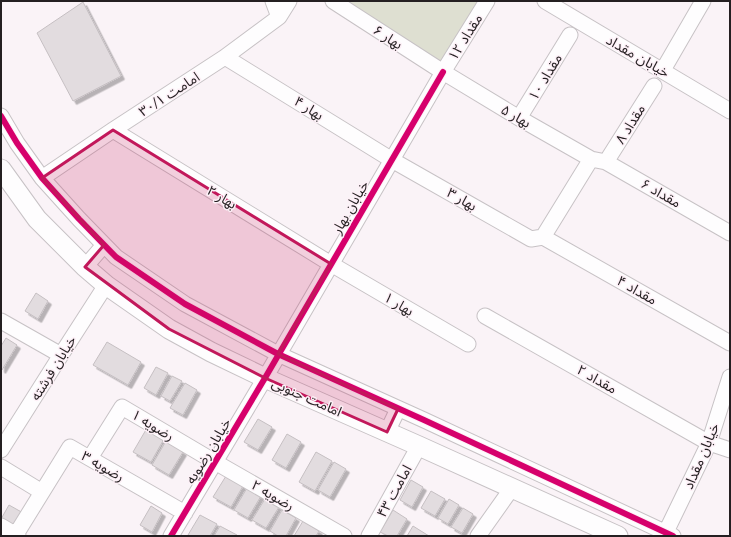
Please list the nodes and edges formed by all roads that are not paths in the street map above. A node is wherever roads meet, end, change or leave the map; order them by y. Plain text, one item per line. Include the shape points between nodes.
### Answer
1 (273, 1) edge
2 (289, 1) edge
3 (333, 1) edge
4 (487, 1) edge
5 (545, 1) edge
6 (703, 1) edge
7 (279, 17) junction
8 (570, 35) dead end
9 (226, 57) junction
10 (663, 70) junction
11 (443, 72) junction
12 (654, 86) dead end
13 (730, 111) edge
14 (1, 116) edge
15 (519, 118) junction
16 (112, 130) junction
17 (591, 159) junction
18 (392, 160) junction
19 (606, 162) junction
20 (1, 169) edge
21 (42, 178) junction
22 (730, 233) edge
23 (537, 238) junction
24 (104, 245) junction
25 (331, 264) junction
26 (85, 267) junction
27 (106, 285) junction
28 (485, 316) dead end
29 (1, 321) edge
30 (730, 343) edge
31 (468, 344) dead end
32 (278, 354) junction
33 (61, 355) junction
34 (730, 376) edge
35 (265, 378) junction
36 (398, 409) junction
37 (387, 432) junction
38 (709, 443) junction
39 (419, 446) junction
40 (1, 450) edge
41 (730, 450) edge
42 (90, 458) junction
43 (215, 462) junction
44 (1, 467) edge
45 (512, 488) junction
46 (42, 492) junction
47 (185, 513) junction
48 (1, 526) edge
49 (667, 535) edge
50 (16, 536) edge
51 (171, 536) edge
52 (344, 536) edge
53 (369, 536) edge
54 (478, 536) edge
55 (618, 536) edge

1 - 7 street
2 - 7 street, امامت ۳۰/۱
3 - 11 street, بهار ۶
4 - 11 street, مقداد ۱۲
5 - 10 street, خیابان مقداد
6 - 10 street
7 - 9 street, امامت ۳۰/۱
8 - 15 street, مقداد ۱۰
9 - 16 street, امامت ۳۰/۱
9 - 18 street, بهار ۴
10 - 13 street, خیابان مقداد
11 - 15 street, بهار ۵
11 - 18 street, خیابان بهار
12 - 19 street, مقداد ۸
14 - 21 street
15 - 17 street, بهار ۵
16 - 21 street, امامت ۳۰/۱
16 - 25 street, بهار ۲
17 - 19 street, مقداد ۶
17 - 23 street
18 - 23 street, بهار ۳
18 - 25 street, خیابان بهار
19 - 22 street, مقداد ۶
20 - 26 main road, امامت جنوبی via 37,219
21 - 24 street
23 - 30 street, مقداد ۴
24 - 26 street
24 - 32 street via 116,257 185,304
25 - 31 street, بهار ۱
25 - 32 street, خیابان بهار
26 - 27 main road, امامت جنوبی
27 - 33 street, خیابان فرشته
27 - 35 main road, امامت جنوبی via 169,329
28 - 38 street, مقداد ۲
29 - 33 street
32 - 35 street, خیابان رضویه
32 - 36 street
33 - 40 street, خیابان فرشته
34 - 38 street, خیابان مقداد
35 - 37 main road, امامت جنوبی
35 - 43 street, خیابان رضویه
36 - 37 street
36 - 49 street
37 - 39 main road, امامت جنوبی
38 - 41 street, مقداد ۲
38 - 49 street, خیابان مقداد
39 - 45 main road, امامت جنوبی
39 - 53 street, امامت ۴۳
42 - 43 street, رضویه ۱ via 122,407
42 - 46 street, رضویه ۳ via 70,447
42 - 47 street, رضویه ۳
43 - 47 street, خیابان رضویه
43 - 52 street, رضویه ۲
44 - 46 street
45 - 54 street
45 - 55 main road, امامت جنوبی
46 - 50 street, رضویه ۳
47 - 51 street, خیابان رضویه
48 - 50 street

